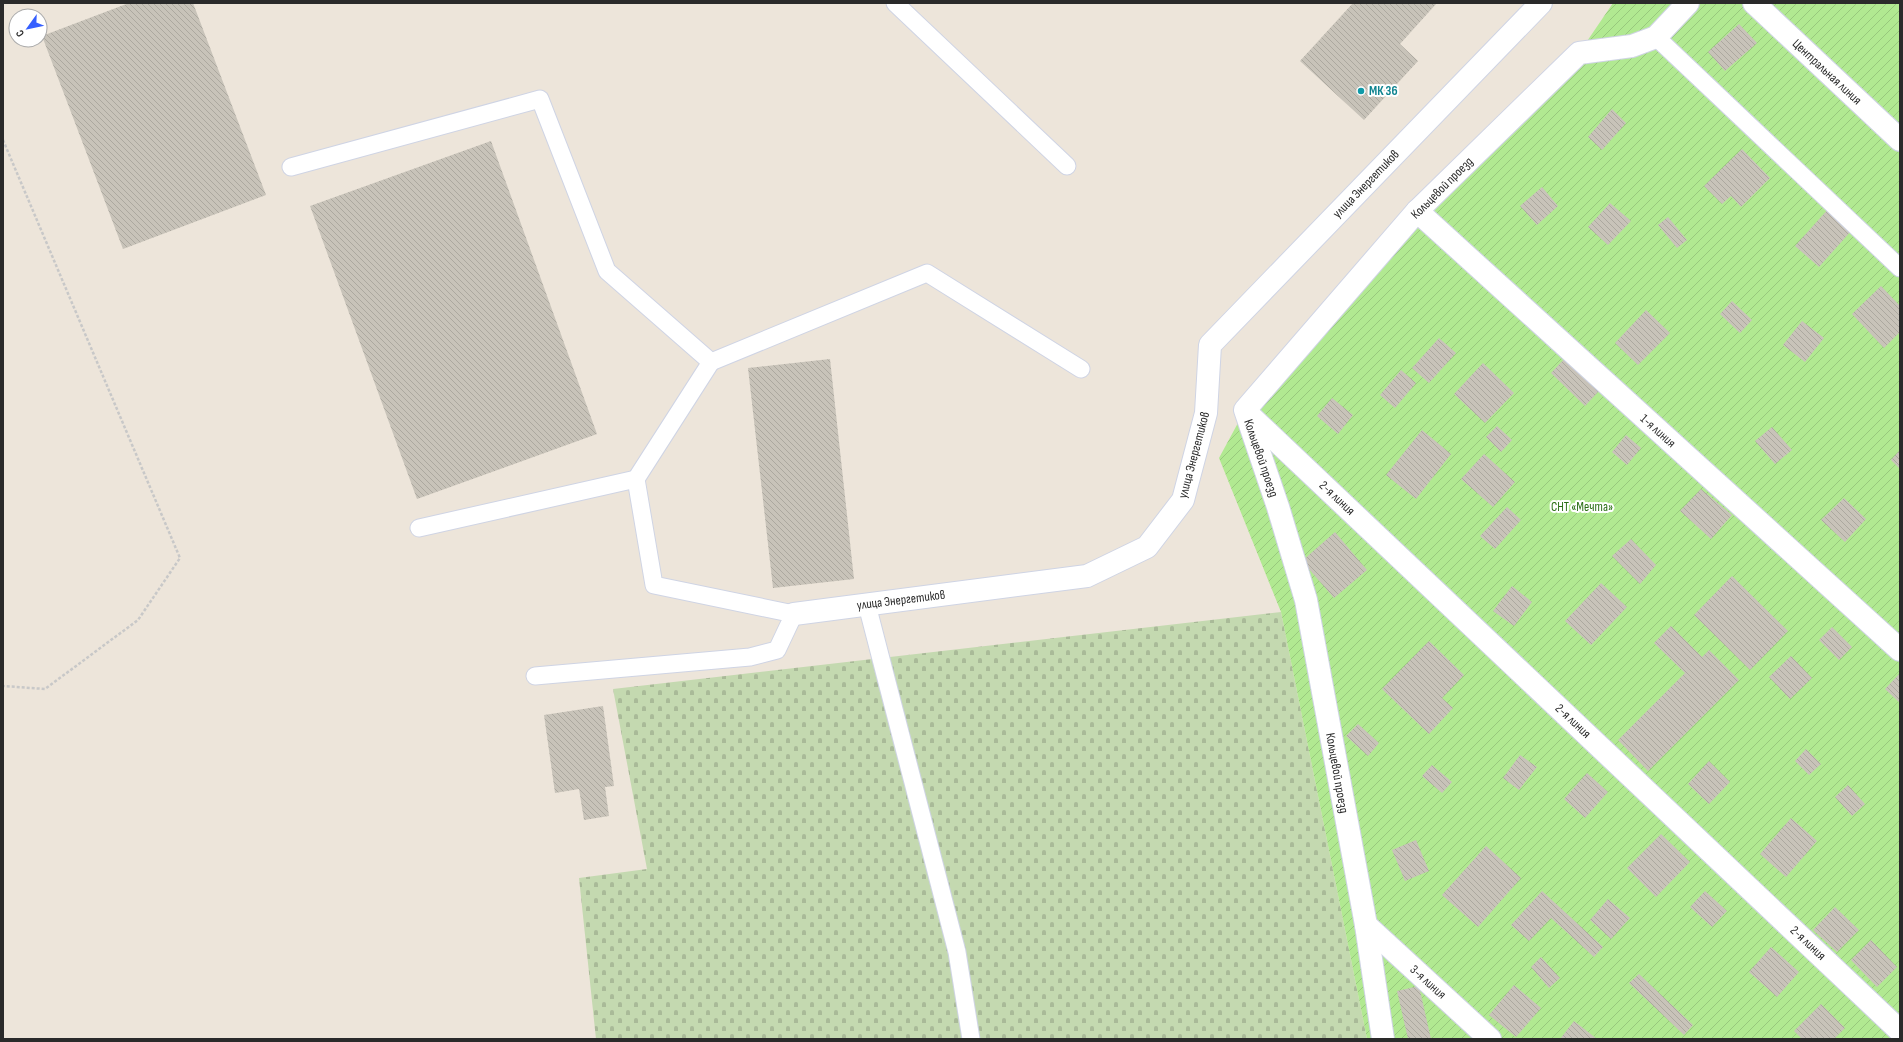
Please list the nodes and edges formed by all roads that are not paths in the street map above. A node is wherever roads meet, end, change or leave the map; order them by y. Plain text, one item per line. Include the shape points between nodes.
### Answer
1 (895, 3) edge
2 (1541, 3) edge
3 (1688, 3) edge
4 (1754, 3) edge
5 (1656, 37) junction
6 (1900, 140) edge
7 (1067, 166) dead end
8 (291, 167) dead end
9 (1417, 211) junction
10 (1900, 268) edge
11 (711, 362) junction
12 (1081, 369) dead end
13 (1245, 410) junction
14 (636, 479) junction
15 (419, 528) dead end
16 (867, 604) junction
17 (794, 614) junction
18 (1900, 650) edge
19 (535, 676) dead end
20 (1366, 925) junction
21 (1900, 1031) edge
22 (971, 1039) edge
23 (1383, 1039) edge
24 (1490, 1039) edge

1 - 7 lane
2 - 16 street, улица Энергетиков via 1210,345 1206,413 1183,500 1147,548 1087,576
3 - 5 street, Кольцевой проезд
4 - 6 street, Центральная линия
5 - 9 street, Кольцевой проезд via 1632,46 1579,53
5 - 10 lane
8 - 11 lane via 540,99 607,271
9 - 13 street, Кольцевой проезд
9 - 18 street, 1-я линия
11 - 12 lane via 927,273
11 - 14 lane
13 - 20 street, Кольцевой проезд via 1306,600
13 - 21 street, 2-я линия
14 - 15 lane
14 - 17 lane via 654,585
16 - 17 street, улица Энергетиков
16 - 22 lane via 957,952
17 - 19 lane via 777,650 750,657
20 - 23 street, Кольцевой проезд
20 - 24 street, 3-я линия

